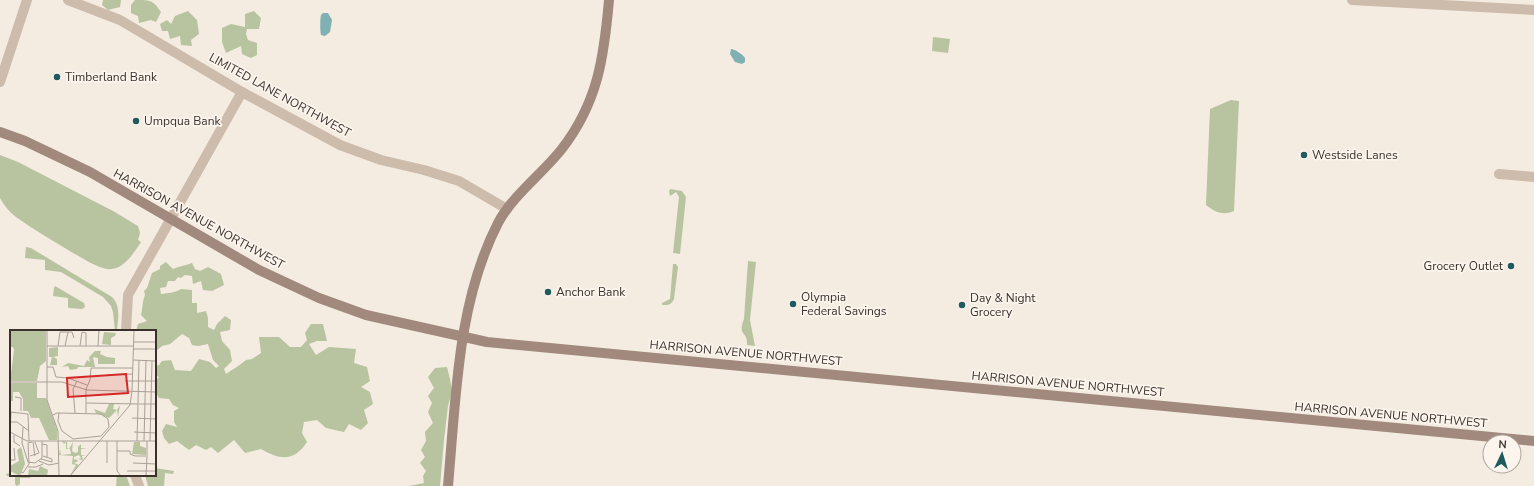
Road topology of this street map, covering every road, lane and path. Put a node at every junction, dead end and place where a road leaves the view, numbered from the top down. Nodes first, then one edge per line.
1 (27, 0) edge
2 (68, 0) edge
3 (609, 0) edge
4 (1352, 0) edge
5 (1534, 10) edge
6 (0, 82) edge
7 (242, 92) junction
8 (0, 132) edge
9 (1499, 174) dead end
10 (1534, 177) edge
11 (507, 209) junction
12 (170, 219) junction
13 (126, 330) edge
14 (464, 337) junction
15 (1534, 441) edge
16 (135, 476) edge
17 (139, 486) edge
18 (448, 486) edge

1 - 6 street
2 - 7 street, LIMITED LANE NORTHWEST
3 - 11 main road
4 - 5 street
7 - 11 street, LIMITED LANE NORTHWEST
7 - 12 street
8 - 12 main road, HARRISON AVENUE NORTHWEST
9 - 10 street
11 - 14 main road
12 - 13 street
12 - 14 main road, HARRISON AVENUE NORTHWEST
14 - 15 main road, HARRISON AVENUE NORTHWEST
14 - 18 main road
16 - 17 street

